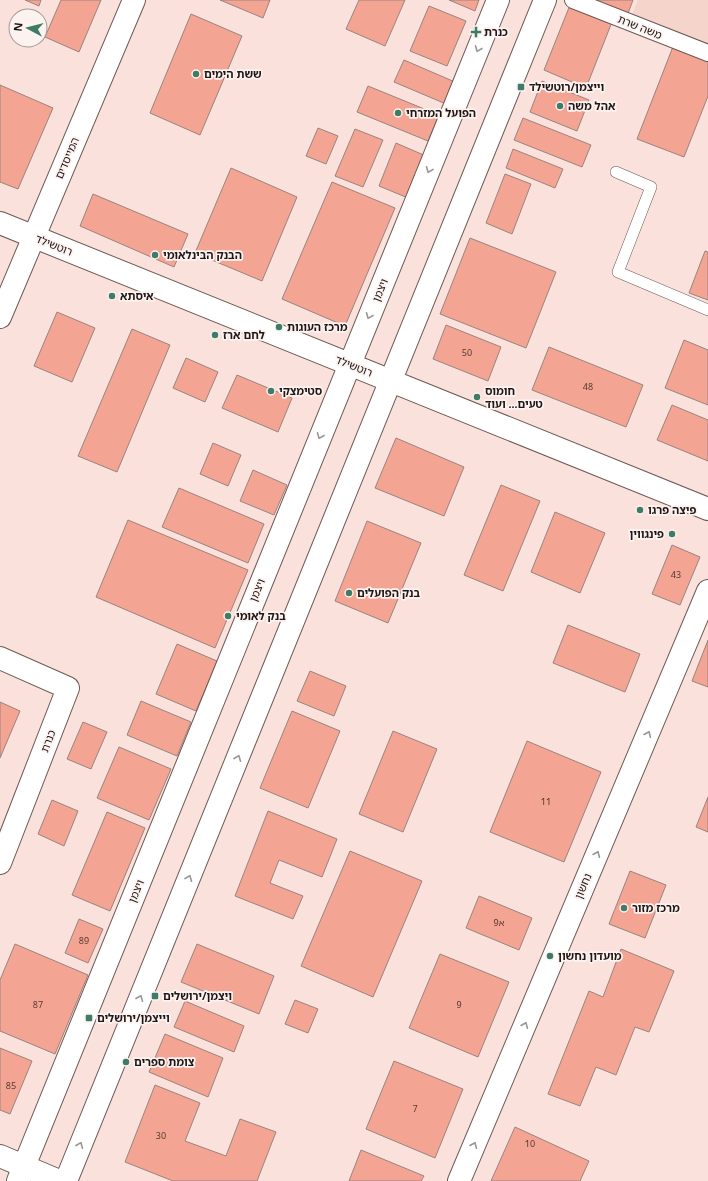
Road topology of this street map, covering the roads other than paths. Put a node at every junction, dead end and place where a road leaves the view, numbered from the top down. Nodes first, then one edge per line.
1 (134, 0) edge
2 (498, 0) edge
3 (545, 0) edge
4 (573, 0) edge
5 (708, 53) edge
6 (616, 172) dead end
7 (0, 223) edge
8 (34, 237) junction
9 (708, 310) edge
10 (0, 316) edge
11 (350, 364) junction
12 (391, 381) junction
13 (708, 509) edge
14 (708, 591) edge
15 (0, 658) edge
16 (0, 863) edge
17 (0, 1156) edge
18 (21, 1174) edge
19 (59, 1181) edge
20 (66, 1181) edge
21 (459, 1181) edge

1 - 8 main road, המייסדים
2 -> 11 main road, ויצמן
3 - 12 main road
4 - 5 street, משה שרת
6 - 9 lane
7 - 8 main road, רוטשילד
8 - 10 main road, המייסדים
8 - 11 main road, רוטשילד
11 - 12 main road, רוטשילד
11 -> 18 main road, ויצמן
12 - 13 main road, רוטשילד
20 -> 12 main road
21 -> 14 main road, נחשון
15 - 16 main road, כנרת
17 - 18 main road
18 - 19 main road

